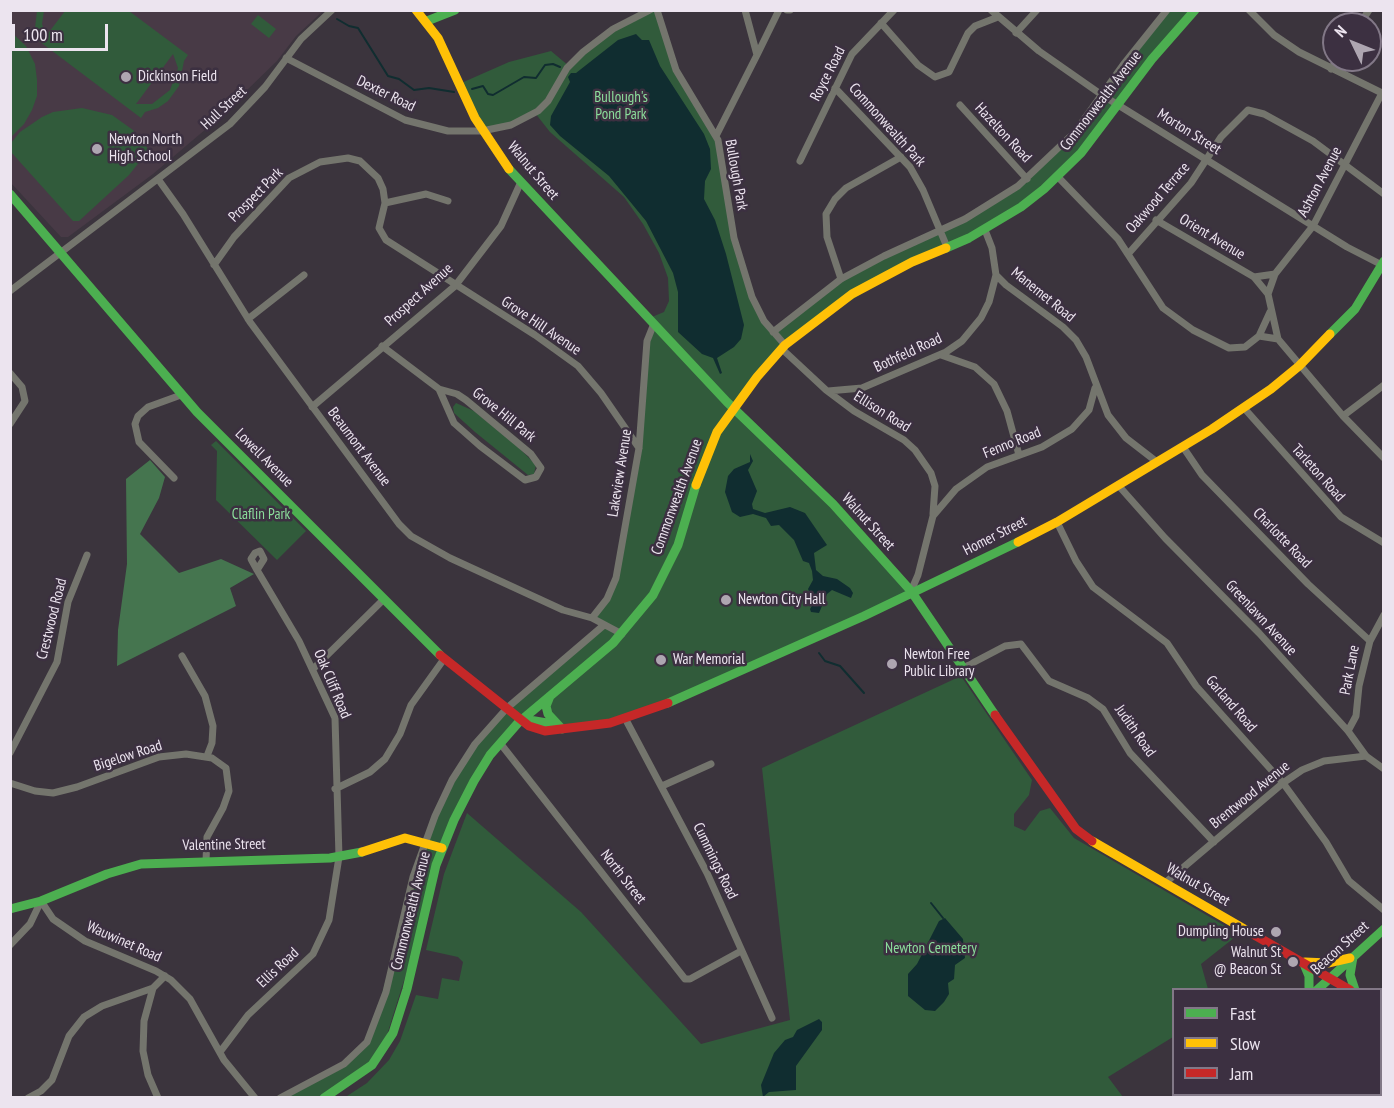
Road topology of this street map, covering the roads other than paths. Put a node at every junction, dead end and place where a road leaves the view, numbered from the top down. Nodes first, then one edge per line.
1 (332, 10) edge
2 (416, 10) edge
3 (455, 10) edge
4 (650, 10) edge
5 (657, 10) edge
6 (744, 10) edge
7 (779, 10) edge
8 (894, 10) edge
9 (991, 10) edge
10 (1037, 10) edge
11 (1167, 10) edge
12 (1195, 10) edge
13 (1249, 10) edge
14 (998, 16) junction
15 (427, 21) junction
16 (881, 23) junction
17 (1016, 33) junction
18 (757, 55) junction
19 (286, 58) junction
20 (1322, 64) edge
21 (1338, 72) edge
22 (835, 88) junction
23 (1383, 93) edge
24 (1102, 95) junction
25 (960, 105) dead end
26 (1119, 105) junction
27 (482, 131) junction
28 (717, 136) junction
29 (901, 157) junction
30 (1208, 160) junction
31 (800, 161) dead end
32 (1345, 166) junction
33 (1058, 177) junction
34 (158, 178) junction
35 (1027, 179) junction
36 (520, 184) junction
37 (10, 194) edge
38 (1383, 194) edge
39 (448, 201) dead end
40 (385, 203) junction
41 (1156, 220) junction
42 (1313, 226) junction
43 (985, 230) junction
44 (940, 231) junction
45 (947, 247) junction
46 (61, 250) junction
47 (404, 252) joint
48 (1129, 253) junction
49 (1383, 263) edge
50 (214, 265) junction
51 (1275, 274) junction
52 (304, 275) dead end
53 (996, 275) junction
54 (1254, 277) junction
55 (842, 279) junction
56 (456, 286) junction
57 (10, 291) edge
58 (1268, 294) junction
59 (1270, 312) junction
60 (248, 318) junction
61 (653, 326) junction
62 (773, 332) junction
63 (1259, 336) junction
64 (1278, 339) junction
65 (382, 346) junction
66 (783, 347) junction
67 (941, 355) junction
68 (1299, 366) junction
69 (10, 373) edge
70 (1383, 385) edge
71 (1096, 386) junction
72 (439, 389) junction
73 (826, 390) junction
74 (181, 395) junction
75 (312, 407) junction
76 (732, 408) junction
77 (1244, 408) junction
78 (1344, 416) junction
79 (10, 424) edge
80 (1183, 447) junction
81 (639, 448) junction
82 (1019, 455) junction
83 (1383, 458) edge
84 (1156, 462) junction
85 (174, 478) dead end
86 (1118, 485) junction
87 (933, 516) junction
88 (1057, 522) junction
89 (1383, 543) edge
90 (87, 555) dead end
91 (257, 570) dead end
92 (911, 591) junction
93 (384, 599) junction
94 (1383, 615) edge
95 (592, 618) junction
96 (604, 625) junction
97 (622, 634) junction
98 (1370, 641) junction
99 (182, 656) dead end
100 (444, 659) junction
101 (963, 668) junction
102 (313, 669) junction
103 (551, 694) junction
104 (507, 708) junction
105 (523, 719) junction
106 (626, 720) junction
107 (558, 729) junction
108 (1348, 732) junction
109 (500, 743) junction
110 (10, 753) edge
111 (207, 756) junction
112 (1366, 756) junction
113 (711, 764) dead end
114 (1383, 769) edge
115 (10, 783) edge
116 (1283, 783) junction
117 (662, 786) junction
118 (335, 789) junction
119 (1214, 842) junction
120 (425, 843) junction
121 (442, 848) junction
122 (339, 856) junction
123 (206, 861) junction
124 (1166, 883) junction
125 (41, 901) junction
126 (10, 909) edge
127 (1383, 910) edge
128 (1383, 929) edge
129 (10, 945) edge
130 (741, 951) junction
131 (1353, 957) junction
132 (1303, 962) junction
133 (165, 976) junction
134 (1330, 978) junction
135 (153, 988) junction
136 (1309, 988) edge
137 (1319, 988) edge
138 (1347, 988) edge
139 (1354, 988) edge
140 (772, 1018) dead end
141 (219, 1052) junction
142 (28, 1098) edge
143 (158, 1098) edge
144 (255, 1098) edge
145 (280, 1098) edge
146 (324, 1098) edge

1 - 19 street, Hull Street
2 - 15 main road, Walnut Street
3 - 15 main road
4 - 27 street, Dexter Road
5 - 28 street, Bullough Park
6 - 18 street
7 - 18 street
8 - 16 street, Royce Road
9 - 14 street, Morton Street
10 - 17 street
11 - 24 street, Commonwealth Avenue
12 - 26 main road, Commonwealth Avenue
13 - 20 street
14 - 16 street
14 - 17 street, Morton Street
15 - 27 main road, Walnut Street
16 - 22 street, Royce Road
17 - 24 street, Morton Street
18 - 28 street
19 - 27 street, Dexter Road
19 - 34 street, Hull Street
21 - 23 street
22 - 29 street, Commonwealth Park
22 - 31 street, Royce Road
23 - 32 street, Ashton Avenue
24 - 26 street, Morton Street
24 - 35 street, Commonwealth Avenue
25 - 35 street, Hazelton Road
26 - 30 street, Morton Street
26 - 33 main road, Commonwealth Avenue
27 - 36 main road, Walnut Street
28 - 62 street, Bullough Park
29 - 44 street, Commonwealth Park
29 - 55 street
30 - 32 street, Oakwood Terrace
30 - 41 street, Oakwood Terrace
30 - 42 street, Morton Street
32 - 38 street
32 - 42 street, Ashton Avenue
33 - 43 main road, Commonwealth Avenue
33 - 48 street
34 - 46 street, Hull Street
34 - 50 street, Beaumont Avenue
35 - 44 street, Commonwealth Avenue
36 - 56 street, Prospect Avenue
36 - 61 main road, Walnut Street
37 - 46 main road, Lowell Avenue
39 - 40 street
40 - 47 street, Prospect Park
40 - 50 street, Prospect Park
41 - 48 street, Oakwood Terrace
41 - 54 street, Orient Avenue
42 - 49 street, Morton Street
42 - 51 street, Ashton Avenue
43 - 45 main road, Commonwealth Avenue
43 - 53 street, Manemet Road
44 - 45 street, Commonwealth Park
44 - 55 street, Commonwealth Avenue
45 - 66 main road, Commonwealth Avenue
46 - 57 street, Hull Street
46 - 74 main road, Lowell Avenue
47 - 56 street, Grove Hill Avenue
48 - 63 street
49 - 68 main road, Homer Street
50 - 60 street, Beaumont Avenue
51 - 54 street, Orient Avenue
51 - 58 street, Ashton Avenue
52 - 60 street
53 - 67 street, Bothfeld Road
53 - 71 street, Manemet Road
54 - 58 street, Orient Avenue
55 - 62 street, Commonwealth Avenue
56 - 65 street, Prospect Avenue
56 - 81 street, Grove Hill Avenue
58 - 59 street, Ashton Avenue
59 - 63 street
59 - 64 street, Ashton Avenue
60 - 75 street, Beaumont Avenue
61 - 76 main road, Walnut Street
61 - 81 street, Lakeview Avenue
62 - 66 street, Bullough Park
63 - 64 street
64 - 68 street
65 - 72 street, Grove Hill Park
65 - 75 street, Prospect Avenue
66 - 73 street, Ellison Road
66 - 76 main road, Commonwealth Avenue
67 - 73 street, Bothfeld Road
67 - 82 street
68 - 77 main road, Homer Street
68 - 78 street
69 - 79 street
70 - 78 street
71 - 82 street, Fenno Road
71 - 84 street, Manemet Road
72 - 72 street, Grove Hill Park
73 - 87 street, Ellison Road
74 - 85 street
74 - 93 main road, Lowell Avenue
75 - 95 street, Beaumont Avenue
76 - 92 main road, Walnut Street
76 - 97 main road, Commonwealth Avenue
77 - 80 main road, Homer Street
77 - 89 street, Tarleton Road
78 - 83 street
80 - 84 main road, Homer Street
80 - 98 street, Charlotte Road
81 - 95 street, Lakeview Avenue
82 - 87 street, Fenno Road
84 - 86 main road, Homer Street
86 - 88 main road, Homer Street
86 - 108 street, Greenlawn Avenue
87 - 92 street, Fenno Road
88 - 92 main road, Homer Street
88 - 116 street, Garland Road
90 - 110 street, Crestwood Road
91 - 102 street, Oak Cliff Road
92 - 101 main road, Walnut Street
92 - 106 main road, Homer Street
93 - 100 main road, Lowell Avenue
93 - 102 street
94 - 98 street, Park Lane
95 - 96 street, Beaumont Avenue
96 - 97 street, Beaumont Avenue
96 - 104 street, Commonwealth Avenue
97 - 103 main road, Commonwealth Avenue
98 - 108 street, Park Lane
99 - 111 street
100 - 104 main road, Lowell Avenue
100 - 118 street
101 - 119 street, Judith Road
101 - 124 main road, Walnut Street
102 - 118 street, Oak Cliff Road
103 - 105 main road, Commonwealth Avenue
103 - 107 main road
104 - 105 main road, Lowell Avenue
104 - 120 street, Commonwealth Avenue
105 - 107 main road, Homer Street
105 - 109 main road, Commonwealth Avenue
106 - 107 main road, Homer Street
106 - 117 street, Cummings Road
108 - 112 street, Greenlawn Avenue
109 - 121 main road, Commonwealth Avenue
109 - 130 street, North Street
111 - 115 street, Bigelow Road
111 - 123 street
112 - 114 street, Greenlawn Avenue
112 - 116 street, Brentwood Avenue
113 - 117 street
116 - 119 street, Brentwood Avenue
116 - 127 street, Garland Road
117 - 130 street, Cummings Road
118 - 122 street, Oak Cliff Road
119 - 124 street, Brentwood Avenue
120 - 121 main road, Valentine Street
120 - 122 main road, Valentine Street
120 - 145 street, Commonwealth Avenue
121 - 146 main road, Commonwealth Avenue
122 - 123 main road, Valentine Street
122 - 141 street, Ellis Road
123 - 125 main road, Valentine Street
124 - 132 main road, Walnut Street
125 - 126 main road, Valentine Street
125 - 129 street
125 - 133 street, Wauwinet Road
128 - 131 main road, Beacon Street
130 - 140 street, Cummings Road
131 - 132 main road
131 - 134 main road, Beacon Street
131 - 139 main road
132 - 134 main road, Walnut Street
132 - 136 main road
133 - 135 street
133 - 141 street, Wauwinet Road
134 - 137 main road, Beacon Street
134 - 138 main road, Walnut Street
135 - 142 street
135 - 143 street
141 - 144 street, Wauwinet Road

